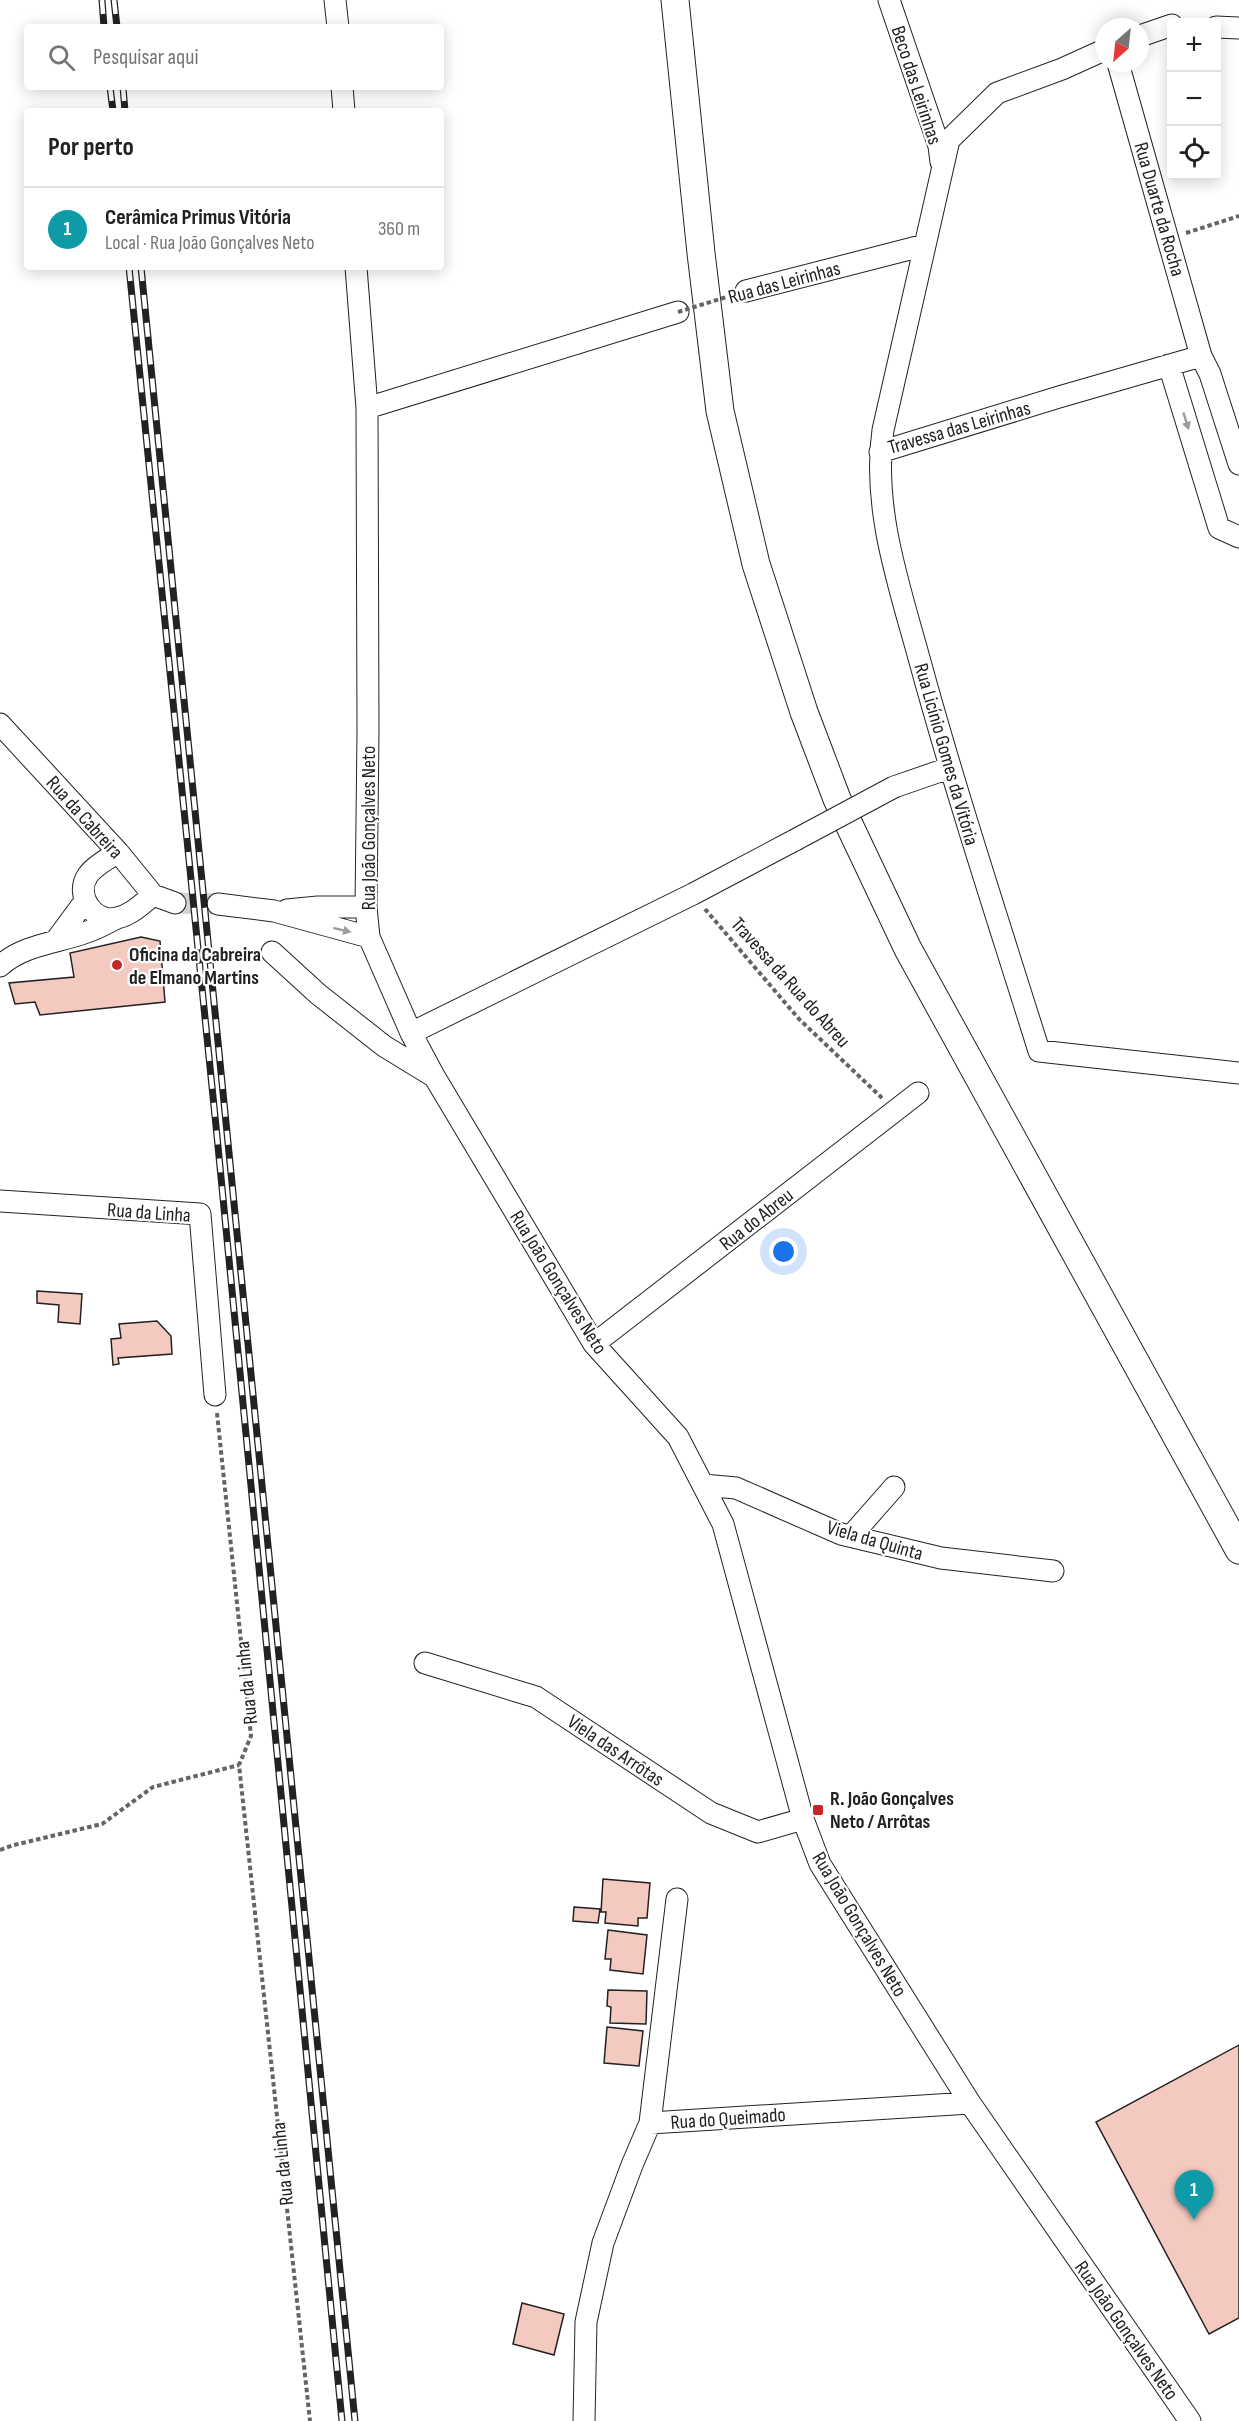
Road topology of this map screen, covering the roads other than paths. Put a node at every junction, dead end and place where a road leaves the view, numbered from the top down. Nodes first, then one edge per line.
1 (335, 0) edge
2 (675, 0) edge
3 (889, 0) edge
4 (338, 24) edge
5 (1167, 27) edge
6 (1221, 27) edge
7 (1239, 28) edge
8 (1149, 33) edge
9 (1095, 54) edge
10 (1121, 72) edge
11 (342, 90) edge
12 (344, 108) edge
13 (942, 172) junction
14 (925, 245) junction
15 (356, 270) edge
16 (746, 291) road end
17 (678, 312) road end
18 (1201, 356) junction
19 (1169, 365) junction
20 (368, 408) junction
21 (880, 452) junction
22 (1239, 464) edge
23 (1239, 537) edge
24 (0, 724) edge
25 (949, 768) junction
26 (118, 852) junction
27 (153, 895) junction
28 (85, 901) junction
29 (175, 903) tunnel mouth
30 (218, 904) tunnel mouth
31 (366, 907) junction
32 (274, 911) junction
33 (115, 919) junction
34 (369, 937) junction
35 (57, 939) junction
36 (272, 952) dead end
37 (0, 966) edge
38 (411, 1033) junction
39 (1239, 1073) edge
40 (434, 1076) junction
41 (918, 1093) dead end
42 (0, 1201) edge
43 (594, 1344) junction
44 (215, 1395) road end
45 (703, 1485) junction
46 (894, 1487) dead end
47 (851, 1536) junction
48 (1239, 1550) edge
49 (1053, 1571) dead end
50 (425, 1663) dead end
51 (803, 1819) junction
52 (677, 1899) dead end
53 (970, 2103) junction
54 (651, 2123) junction
55 (584, 2421) edge
56 (1190, 2421) edge

1 - 4 street
2 - 48 main road
3 - 13 street, Beco das Leirinhas
5 - 8 street
6 - 7 street
9 - 13 street
10 - 18 street, Rua Duarte da Rocha
11 - 12 street
13 - 14 street
14 - 16 street, Rua das Leirinhas
14 - 21 street, Travessa das Leirinhas
15 - 20 street, Rua João Gonçalves Neto
17 - 20 street
18 - 19 street, Travessa das Leirinhas
18 - 22 street, Rua Duarte da Rocha
19 - 21 street, Travessa das Leirinhas
19 -> 23 street
20 - 31 street, Rua João Gonçalves Neto
21 - 25 street, Rua Licínio Gomes da Vitória
24 - 26 street, Rua da Cabreira
25 - 38 street, bridge
25 - 39 street, Rua Licínio Gomes da Vitória
26 - 27 street, Rua da Cabreira
26 - 28 street
27 - 29 street
27 - 33 street
28 - 33 street
28 - 35 street
30 - 32 street
31 - 32 street
31 - 34 street, Rua João Gonçalves Neto
32 -> 34 street
33 - 35 street
34 - 38 street, Rua João Gonçalves Neto
35 - 37 street
36 - 40 street
38 - 40 street, Rua João Gonçalves Neto
40 - 43 street, Rua João Gonçalves Neto
41 - 43 street, Rua do Abreu
42 - 44 street, Rua da Linha
43 - 45 street, Rua João Gonçalves Neto
45 - 47 street, Viela da Quinta
45 - 51 street, Rua João Gonçalves Neto
46 - 47 street
47 - 49 street, Viela da Quinta
50 - 51 street, Viela das Arrôtas
51 - 53 street, Rua João Gonçalves Neto
52 - 54 street
53 - 54 street, Rua do Queimado
53 - 56 street, Rua João Gonçalves Neto
54 - 55 street, Rua do Queimado

